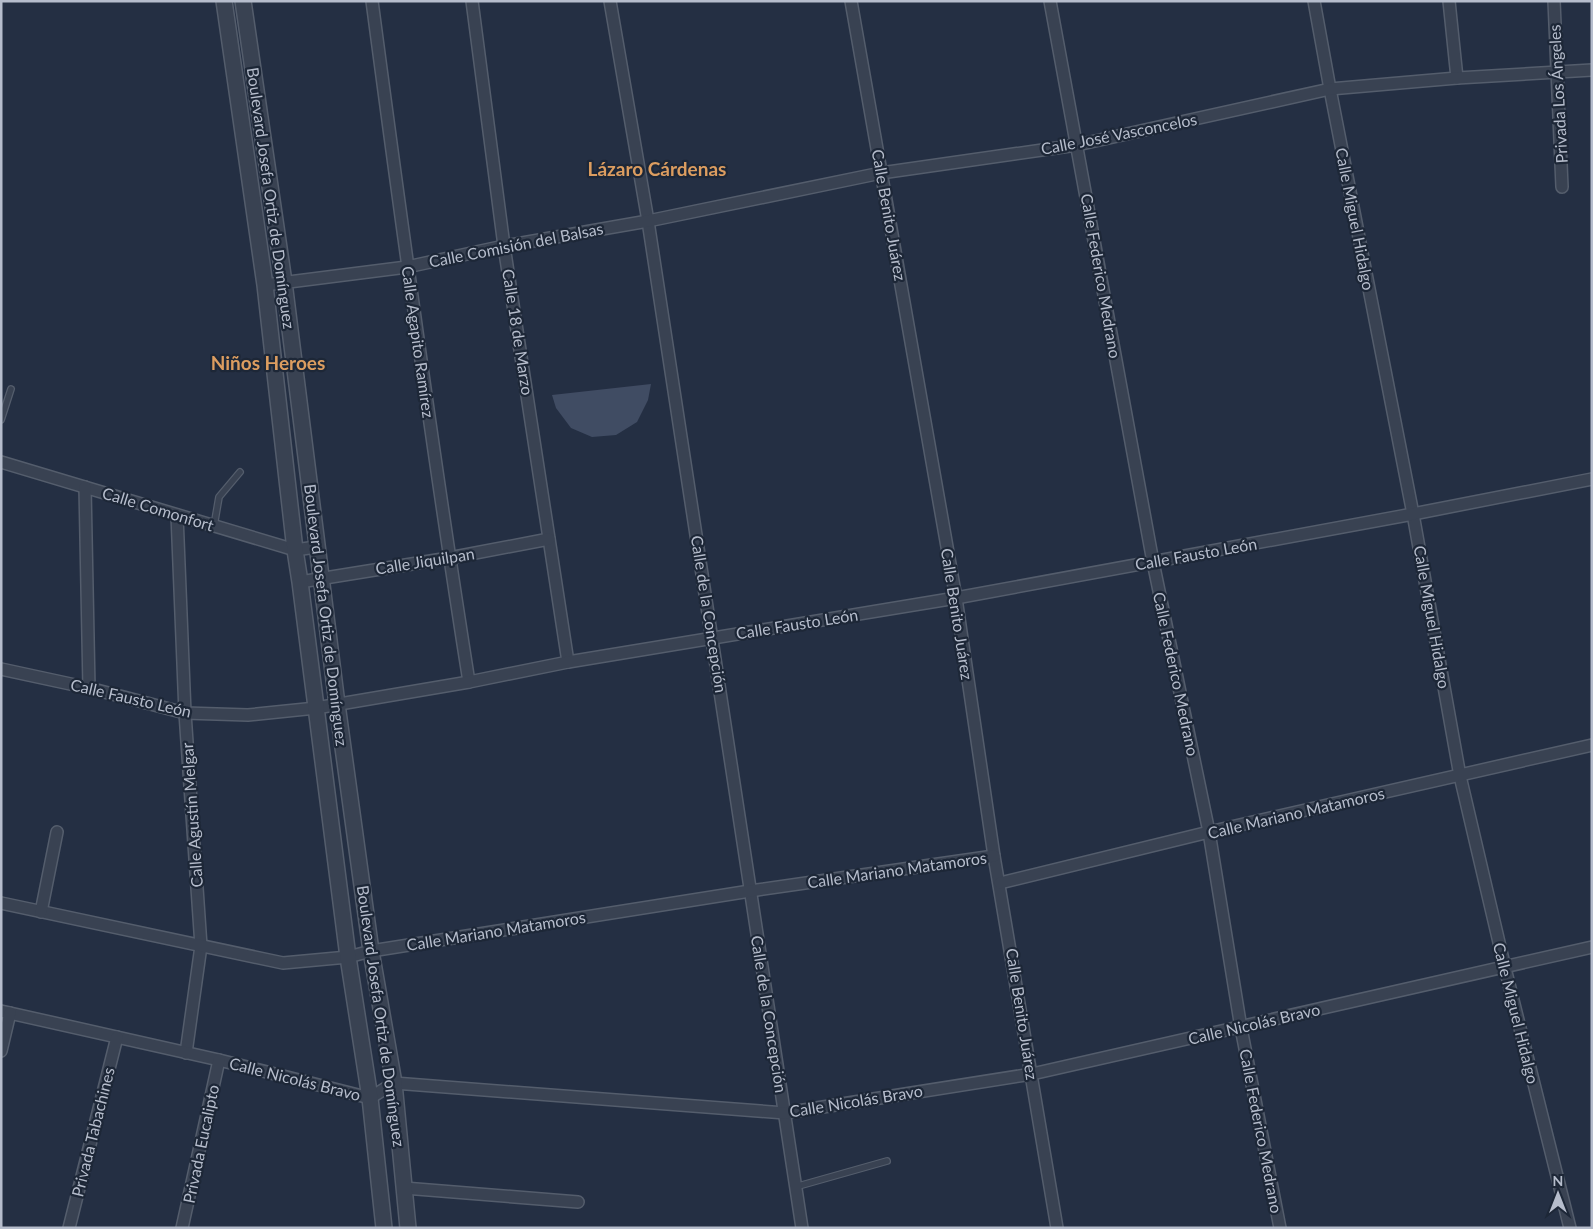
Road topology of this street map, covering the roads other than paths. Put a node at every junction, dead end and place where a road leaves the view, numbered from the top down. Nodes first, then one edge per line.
1 (224, 1) edge
2 (244, 1) edge
3 (372, 1) edge
4 (472, 1) edge
5 (610, 1) edge
6 (851, 1) edge
7 (1050, 1) edge
8 (1314, 1) edge
9 (1450, 1) edge
10 (1554, 1) edge
11 (1592, 70) edge
12 (1556, 72) junction
13 (1457, 78) junction
14 (1330, 89) junction
15 (1077, 145) junction
16 (881, 173) junction
17 (1562, 187) dead end
18 (648, 221) junction
19 (504, 246) junction
20 (407, 266) junction
21 (284, 282) junction
22 (265, 285) junction
23 (11, 389) dead end
24 (1, 420) edge
25 (1, 462) edge
26 (240, 472) dead end
27 (1592, 478) edge
28 (85, 487) junction
29 (1413, 514) junction
30 (177, 515) junction
31 (214, 526) junction
32 (549, 539) junction
33 (316, 547) junction
34 (295, 550) junction
35 (449, 558) junction
36 (1153, 562) junction
37 (321, 578) junction
38 (300, 582) junction
39 (956, 598) junction
40 (713, 638) junction
41 (568, 662) junction
42 (1, 669) edge
43 (469, 682) junction
44 (89, 688) junction
45 (337, 704) junction
46 (316, 708) junction
47 (185, 713) junction
48 (1592, 745) edge
49 (1460, 776) junction
50 (57, 832) dead end
51 (1209, 832) junction
52 (994, 856) junction
53 (1000, 883) junction
54 (750, 891) junction
55 (1, 903) edge
56 (42, 912) junction
57 (201, 946) junction
58 (1592, 947) edge
59 (371, 951) junction
60 (348, 957) junction
61 (1505, 968) junction
62 (6, 1012) edge
63 (1241, 1028) junction
64 (117, 1037) junction
65 (1, 1051) edge
66 (186, 1052) junction
67 (220, 1060) junction
68 (1032, 1074) junction
69 (394, 1083) junction
70 (370, 1098) junction
71 (785, 1113) junction
72 (888, 1161) dead end
73 (796, 1187) junction
74 (404, 1188) junction
75 (578, 1202) dead end
76 (69, 1228) edge
77 (182, 1228) edge
78 (384, 1228) edge
79 (408, 1228) edge
80 (802, 1228) edge
81 (1056, 1228) edge
82 (1280, 1228) edge
83 (1570, 1228) edge

1 - 22 street, Boulevard Josefa Ortiz de Domínguez
2 - 21 street, Boulevard Josefa Ortiz de Domínguez
3 - 20 street, Calle Agapito Ramírez
4 - 19 street, Calle 18 de Marzo
5 - 18 street, Calle de la Concepción
6 - 16 street, Calle Benito Juárez
7 - 15 street, Calle Federico Medrano
8 - 14 street, Calle Miguel Hidalgo
9 - 13 street
10 - 12 street, Privada Los Ángeles
11 - 12 street, Calle José Vasconcelos
12 - 13 street, Calle José Vasconcelos
12 - 17 street, Privada Los Ángeles
13 - 14 street, Calle José Vasconcelos
14 - 15 street, Calle José Vasconcelos
14 - 29 street, Calle Miguel Hidalgo
15 - 16 street, Calle José Vasconcelos
15 - 36 street, Calle Federico Medrano
16 - 18 street, Calle José Vasconcelos
16 - 39 street, Calle Benito Juárez
18 - 19 street, Calle Comisión del Balsas
18 - 40 street, Calle de la Concepción
19 - 20 street, Calle Comisión del Balsas
19 - 32 street, Calle 18 de Marzo
20 - 21 street, Calle Comisión del Balsas
20 - 35 street, Calle Agapito Ramírez
21 - 22 street, Calle Comisión del Balsas
21 - 33 street, Boulevard Josefa Ortiz de Domínguez
22 - 34 street, Boulevard Josefa Ortiz de Domínguez
23 - 24 lane
25 - 28 street, Calle Comonfort
26 - 31 lane
27 - 29 street, Calle Fausto León
28 - 30 street, Calle Comonfort
28 - 44 street
29 - 36 street, Calle Fausto León
29 - 49 street, Calle Miguel Hidalgo
30 - 31 street, Calle Comonfort
30 - 47 street, Calle Agustín Melgar
31 - 34 street, Calle Comonfort
32 - 35 street, Calle Jiquilpan
32 - 41 street, Calle 18 de Marzo
33 - 34 street, Calle Comonfort
33 - 37 street, Boulevard Josefa Ortiz de Domínguez
34 - 38 street, Boulevard Josefa Ortiz de Domínguez
35 - 37 street, Calle Jiquilpan
35 - 43 street, Calle Agapito Ramírez
36 - 39 street, Calle Fausto León
36 - 51 street, Calle Federico Medrano
37 - 38 street, Calle Jiquilpan
37 - 45 street, Boulevard Josefa Ortiz de Domínguez
38 - 46 street, Boulevard Josefa Ortiz de Domínguez
39 - 40 street, Calle Fausto León
39 - 52 street, Calle Benito Juárez
40 - 41 street, Calle Fausto León
40 - 54 street, Calle de la Concepción
41 - 43 street, Calle Fausto León
42 - 44 street, Calle Fausto León
43 - 45 street, Calle Fausto León
44 - 47 street, Calle Fausto León
45 - 46 street, Calle Fausto León
45 - 59 street, Boulevard Josefa Ortiz de Domínguez
46 - 47 street, Calle Fausto León
46 - 60 street, Boulevard Josefa Ortiz de Domínguez
47 - 57 street, Calle Agustín Melgar
48 - 49 street, Calle Mariano Matamoros
49 - 51 street, Calle Mariano Matamoros
49 - 61 street, Calle Miguel Hidalgo
50 - 56 street
51 - 53 street, Calle Mariano Matamoros
51 - 63 street, Calle Federico Medrano
52 - 53 street, Calle Benito Juárez
52 - 54 street, Calle Mariano Matamoros
53 - 68 street, Calle Benito Juárez
54 - 59 street, Calle Mariano Matamoros
54 - 71 street, Calle de la Concepción
55 - 56 street, Calle Mariano Matamoros
56 - 57 street, Calle Mariano Matamoros
57 - 60 street, Calle Mariano Matamoros
57 - 66 street, Calle Agustín Melgar
58 - 61 street, Calle Nicolás Bravo
59 - 60 street, Calle Mariano Matamoros
59 - 69 street, Boulevard Josefa Ortiz de Domínguez
60 - 70 street, Boulevard Josefa Ortiz de Domínguez
61 - 63 street, Calle Nicolás Bravo
61 - 83 street, Calle Miguel Hidalgo
62 - 64 street, Calle Nicolás Bravo
62 - 65 street
63 - 68 street, Calle Nicolás Bravo
63 - 82 street, Calle Federico Medrano
64 - 66 street, Calle Nicolás Bravo
64 - 76 street, Privada Tabachines
66 - 67 street, Calle Nicolás Bravo
67 - 70 street, Calle Nicolás Bravo
67 - 77 street, Privada Eucalipto
68 - 71 street, Calle Nicolás Bravo
68 - 81 street, Calle Benito Juárez
69 - 70 street, Calle Nicolás Bravo
69 - 71 street, Calle Nicolás Bravo
69 - 74 street, Boulevard Josefa Ortiz de Domínguez
70 - 78 street, Boulevard Josefa Ortiz de Domínguez
71 - 73 street, Calle de la Concepción
72 - 73 lane
73 - 80 street, Calle de la Concepción
74 - 75 street
74 - 79 street, Boulevard Josefa Ortiz de Domínguez

